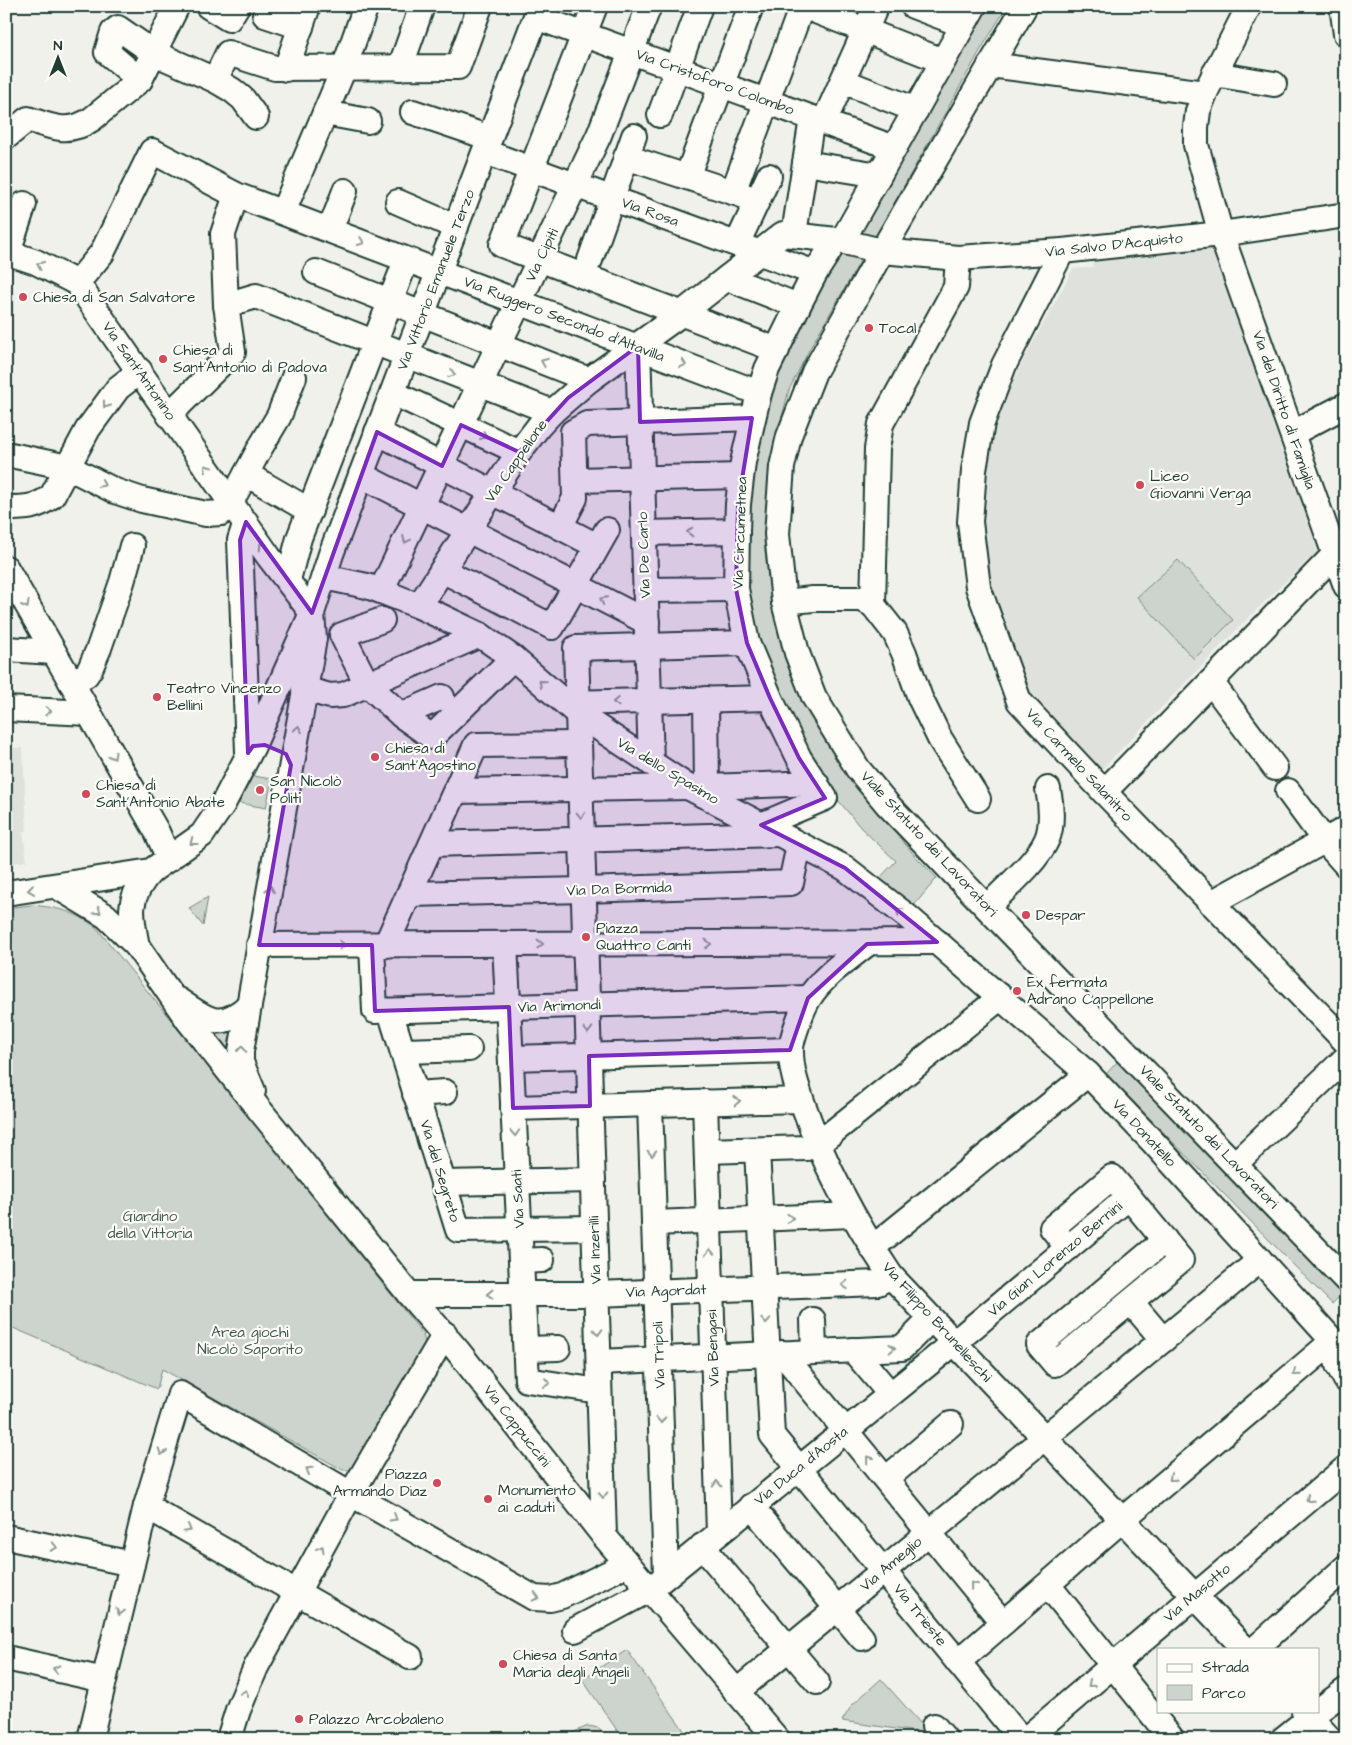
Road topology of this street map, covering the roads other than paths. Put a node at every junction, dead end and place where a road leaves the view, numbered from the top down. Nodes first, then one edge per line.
1 (177, 6) edge
2 (208, 6) edge
3 (238, 6) edge
4 (366, 6) edge
5 (422, 6) edge
6 (480, 6) edge
7 (594, 6) edge
8 (649, 6) edge
9 (700, 6) edge
10 (751, 6) edge
11 (802, 6) edge
12 (876, 6) edge
13 (913, 6) edge
14 (1025, 6) edge
15 (1249, 6) edge
16 (1342, 6) edge
17 (538, 12) edge
18 (265, 15) dead end
19 (969, 16) edge
20 (304, 17) edge
21 (866, 30) junction
22 (584, 34) junction
23 (1346, 34) edge
24 (632, 52) junction
25 (154, 53) junction
26 (943, 61) junction
27 (990, 65) junction
28 (286, 68) junction
29 (344, 68) junction
30 (400, 68) junction
31 (678, 68) junction
32 (140, 80) junction
33 (215, 80) junction
34 (843, 81) junction
35 (1210, 84) junction
36 (1274, 84) dead end
37 (722, 85) junction
38 (767, 101) junction
39 (916, 110) junction
40 (413, 112) dead end
41 (325, 113) junction
42 (660, 115) dead end
43 (256, 117) dead end
44 (818, 120) junction
45 (368, 121) dead end
46 (6, 137) edge
47 (488, 145) junction
48 (894, 148) junction
49 (805, 163) junction
50 (532, 169) junction
51 (879, 175) junction
52 (769, 176) dead end
53 (687, 177) junction
54 (576, 185) junction
55 (345, 191) dead end
56 (733, 192) junction
57 (236, 195) junction
58 (612, 198) junction
59 (757, 200) junction
60 (398, 202) dead end
61 (24, 204) dead end
62 (283, 212) junction
63 (1346, 215) edge
64 (456, 227) junction
65 (330, 230) junction
66 (794, 234) junction
67 (1221, 234) junction
68 (839, 241) junction
69 (737, 244) junction
70 (1062, 250) junction
71 (882, 251) junction
72 (7, 252) edge
73 (759, 252) junction
74 (958, 258) junction
75 (540, 260) junction
76 (590, 260) dead end
77 (402, 271) dead end
78 (440, 271) junction
79 (316, 272) dead end
80 (815, 273) junction
81 (727, 278) junction
82 (76, 283) junction
83 (390, 302) junction
84 (520, 302) junction
85 (226, 306) junction
86 (798, 306) junction
87 (423, 314) junction
88 (681, 314) junction
89 (374, 343) junction
90 (500, 345) junction
91 (638, 346) junction
92 (777, 350) junction
93 (407, 356) junction
94 (140, 371) junction
95 (294, 376) dead end
96 (589, 380) junction
97 (480, 384) junction
98 (393, 393) junction
99 (759, 393) junction
100 (1346, 405) edge
101 (552, 412) junction
102 (169, 415) junction
103 (752, 418) junction
104 (640, 422) junction
105 (461, 425) junction
106 (377, 432) junction
107 (1293, 433) junction
108 (519, 452) junction
109 (6, 454) edge
110 (442, 466) junction
111 (68, 467) junction
112 (246, 474) junction
113 (361, 474) junction
114 (741, 476) junction
115 (642, 478) junction
116 (575, 480) junction
117 (493, 492) junction
118 (231, 502) junction
119 (422, 506) junction
120 (6, 508) edge
121 (310, 511) junction
122 (246, 522) junction
123 (560, 527) junction
124 (468, 530) junction
125 (737, 531) junction
126 (644, 533) junction
127 (132, 546) dead end
128 (1340, 552) edge
129 (6, 568) edge
130 (442, 570) junction
131 (324, 577) junction
132 (288, 580) junction
133 (384, 585) junction
134 (575, 585) junction
135 (1346, 586) edge
136 (736, 589) junction
137 (645, 590) junction
138 (784, 602) junction
139 (424, 605) junction
140 (873, 605) junction
141 (312, 613) junction
142 (382, 620) dead end
143 (647, 622) junction
144 (480, 635) junction
145 (747, 643) junction
146 (50, 646) junction
147 (647, 646) junction
148 (15, 649) edge
149 (513, 658) junction
150 (71, 682) junction
151 (1210, 682) junction
152 (367, 684) junction
153 (304, 689) junction
154 (442, 697) dead end
155 (770, 698) junction
156 (706, 699) junction
157 (649, 701) junction
158 (574, 707) junction
159 (6, 709) edge
160 (89, 713) junction
161 (401, 715) junction
162 (443, 726) junction
163 (579, 744) junction
164 (476, 746) junction
165 (251, 750) junction
166 (651, 763) junction
167 (291, 765) junction
168 (1275, 768) dead end
169 (580, 789) junction
170 (699, 789) junction
171 (1048, 789) dead end
172 (456, 791) junction
173 (820, 791) junction
174 (1288, 791) dead end
175 (1104, 792) junction
176 (978, 799) dead end
177 (1346, 828) edge
178 (780, 835) junction
179 (582, 840) junction
180 (1324, 840) junction
181 (432, 844) junction
182 (160, 865) junction
183 (1346, 865) edge
184 (56, 886) junction
185 (584, 890) junction
186 (6, 893) edge
187 (409, 894) junction
188 (1211, 903) junction
189 (987, 907) junction
190 (937, 942) junction
191 (505, 944) junction
192 (867, 944) junction
193 (259, 945) junction
194 (380, 945) junction
195 (137, 946) junction
196 (586, 949) junction
197 (171, 994) junction
198 (1001, 997) junction
199 (808, 998) junction
200 (587, 1005) junction
201 (248, 1006) junction
202 (509, 1007) junction
203 (390, 1010) junction
204 (1346, 1042) edge
205 (469, 1050) dead end
206 (790, 1050) junction
207 (403, 1051) junction
208 (589, 1056) junction
209 (511, 1058) junction
210 (1346, 1058) edge
211 (1088, 1074) junction
212 (446, 1092) dead end
213 (416, 1094) junction
214 (801, 1100) junction
215 (705, 1102) junction
216 (650, 1104) junction
217 (590, 1106) junction
218 (514, 1108) junction
219 (261, 1111) junction
220 (818, 1144) junction
221 (757, 1150) junction
222 (706, 1151) junction
223 (1235, 1164) junction
224 (593, 1180) junction
225 (517, 1181) junction
226 (443, 1183) junction
227 (853, 1215) junction
228 (761, 1219) junction
229 (709, 1221) junction
230 (654, 1223) junction
231 (594, 1228) junction
232 (520, 1229) junction
233 (1165, 1240) junction
234 (872, 1248) junction
235 (1260, 1260) junction
236 (892, 1276) junction
237 (1346, 1280) edge
238 (765, 1288) junction
239 (711, 1290) junction
240 (656, 1292) junction
241 (409, 1294) junction
242 (523, 1294) junction
243 (596, 1294) junction
244 (1131, 1302) junction
245 (931, 1319) junction
246 (813, 1320) dead end
247 (445, 1334) junction
248 (1163, 1340) junction
249 (954, 1343) junction
250 (1339, 1344) edge
251 (558, 1348) dead end
252 (526, 1349) junction
253 (853, 1350) junction
254 (814, 1352) junction
255 (775, 1354) junction
256 (713, 1357) junction
257 (659, 1359) junction
258 (599, 1362) junction
259 (1346, 1380) edge
260 (600, 1391) junction
261 (890, 1394) junction
262 (951, 1424) dead end
263 (846, 1430) junction
264 (1045, 1437) junction
265 (800, 1467) junction
266 (1346, 1468) edge
267 (886, 1479) junction
268 (349, 1499) junction
269 (146, 1506) junction
270 (752, 1506) junction
271 (1123, 1519) junction
272 (930, 1532) junction
273 (604, 1536) junction
274 (6, 1537) edge
275 (710, 1540) junction
276 (132, 1564) junction
277 (627, 1564) junction
278 (1346, 1567) edge
279 (884, 1570) junction
280 (658, 1582) junction
281 (1048, 1585) junction
282 (297, 1591) junction
283 (1195, 1596) junction
284 (837, 1609) junction
285 (1004, 1623) junction
286 (575, 1630) dead end
287 (862, 1638) dead end
288 (789, 1648) junction
289 (1244, 1648) edge
290 (1256, 1648) edge
291 (410, 1657) dead end
292 (6, 1658) edge
293 (958, 1662) junction
294 (1113, 1665) junction
295 (104, 1680) junction
296 (817, 1682) dead end
297 (1346, 1690) edge
298 (736, 1692) junction
299 (1320, 1708) edge
300 (1313, 1713) edge
301 (90, 1739) edge
302 (229, 1739) edge
303 (777, 1739) edge
304 (1021, 1739) edge
305 (1026, 1739) edge
306 (1172, 1739) edge
307 (1283, 1739) edge
308 (1330, 1739) edge

1 - 25 street
2 - 3 street
4 - 29 street
5 - 30 street
6 - 30 street
7 - 22 street
8 - 24 street, Via Cipitì
9 - 31 street
10 - 37 street
11 - 21 street
11 - 38 street
12 - 21 street
13 - 19 street
14 - 27 street, Viale Statuto dei Lavoratori
15 - 35 street, Via del Diritto di Famiglia
16 - 23 street
17 - 22 street, Via Cristoforo Colombo
17 - 47 street, Via Vittorio Emanuele Terzo
18 - 20 street
19 - 26 street, Via Circumetnea
20 - 28 street
21 - 26 street
21 - 34 street
22 - 24 street, Via Cristoforo Colombo
22 - 50 street
24 - 31 street, Via Cristoforo Colombo
24 - 54 street, Via Cipitì
25 - 32 street
25 - 32 street
25 - 33 street
26 - 39 street, Via Circumetnea
27 - 35 street
27 - 71 street, Viale Statuto dei Lavoratori
28 - 29 street
28 - 33 street
29 - 30 street
29 - 41 street
31 - 37 street, Via Cristoforo Colombo
31 - 42 street
32 - 46 street
33 - 43 street
34 - 39 street
34 - 44 street
35 - 36 street
35 - 67 street, Via del Diritto di Famiglia
37 - 38 street, Via Cristoforo Colombo
37 - 53 street
38 - 44 street, Via Cristoforo Colombo
38 - 56 street
39 - 48 street, Via Circumetnea
40 - 47 street, Via Rosa
41 - 45 street
41 - 62 street
44 - 48 street, Via Cristoforo Colombo
44 - 49 street
47 - 50 street, Via Rosa
47 - 64 street, Via Vittorio Emanuele Terzo
48 - 51 street, Via Circumetnea
49 - 51 street
49 - 66 street
50 - 54 street, Via Rosa
50 - 75 street
51 - 68 street, Via Circumetnea
52 - 59 street
53 - 56 street
53 - 58 street
54 - 58 street, Via Rosa
54 - 75 street, Via Cipitì
55 - 65 street
56 - 59 street
57 - 62 street, Via Ruggero Secondo d'Altavilla
57 - 82 street, Via Ruggero Secondo d'Altavilla
57 - 85 street
58 - 69 street, Via Rosa
58 - 76 street
59 - 69 street
60 - 64 street
61 - 72 street
62 - 65 street, Via Ruggero Secondo d'Altavilla
63 - 67 street, Via Salvo D'Acquisto
64 - 78 street, Via Vittorio Emanuele Terzo
65 -> 78 street, Via Ruggero Secondo d'Altavilla
66 - 68 street, Via Cappellone
66 - 73 street, Via Cappellone
67 - 70 street, Via Salvo D'Acquisto
67 - 107 street, Via del Diritto di Famiglia
68 - 71 street, Via Salvo D'Acquisto
68 - 80 street, Via Circumetnea
69 - 73 street, Via Rosa
70 - 74 street, Via Salvo D'Acquisto
70 - 175 street, Via Carmelo Salanitro
71 - 74 street, Via Salvo D'Acquisto
71 - 138 street, Viale Statuto dei Lavoratori
82 -> 72 street, Via Sant'Antonino
73 - 80 street, Via Rosa
73 - 81 street, Via Cappellone
74 - 140 street
75 - 84 street, Via Cipitì
75 - 88 street
77 - 83 street
78 - 84 street, Via Ruggero Secondo d'Altavilla
78 - 87 street, Via Vittorio Emanuele Terzo
79 - 83 street
80 - 86 street, Via Circumetnea
81 - 86 street
81 - 88 street, Via Cappellone
82 - 94 street, Via Sant'Antonino
83 - 87 street
83 - 89 street
84 - 90 street, Via Cipitì
84 - 91 street, Via Ruggero Secondo d'Altavilla
85 - 89 street
85 - 102 street
86 - 92 street, Via Circumetnea
87 - 90 street
87 - 93 street, Via Vittorio Emanuele Terzo
88 - 91 street, Via Cappellone
88 - 92 street
89 - 93 street
89 - 121 street
96 -> 90 street
90 - 97 street, Via Cipitì
91 - 96 street, Via Cappellone
91 -> 99 street, Via Ruggero Secondo d'Altavilla
91 - 104 street, Via De Carlo
92 - 99 street, Via Circumetnea
93 -> 97 street
93 - 98 street, Via Vittorio Emanuele Terzo
94 - 102 street, Via Sant'Antonino
94 -> 111 street
95 - 112 street
96 - 101 street, Via Cappellone
97 - 101 street
97 - 105 street, Via Cipitì
98 - 105 street
98 - 106 street, Via Vittorio Emanuele Terzo
99 - 103 street, Via Circumetnea
100 - 107 street
101 - 108 street, Via Cappellone
118 -> 102 street, Via Sant'Antonino
103 - 104 street
103 - 114 street, Via Circumetnea
104 - 115 street, Via De Carlo
104 - 116 street
105 -> 108 street
105 - 110 street, Via Cipitì
106 - 110 street
106 - 113 street, Via Vittorio Emanuele Terzo
107 - 128 street, Via del Diritto di Famiglia
108 - 117 street, Via Cappellone
109 - 111 street
110 - 117 street
110 - 119 street, Via Cipitì
111 -> 118 street
111 - 120 street
112 - 118 street
112 - 121 street
113 - 119 street
113 - 131 street, Via Vittorio Emanuele Terzo
114 - 115 street
114 - 125 street, Via Circumetnea
115 - 116 street
115 - 126 street, Via De Carlo
116 - 123 street
117 - 123 street
117 - 124 street, Via Cappellone
118 - 122 street, Via Sant'Antonino
119 - 124 street
119 -> 133 street, Via Cipitì
121 - 132 street
132 -> 122 street, Via Sant'Antonino
122 - 165 street
123 - 134 street
124 - 130 street, Via Cappellone
124 - 134 street
125 -> 126 street
125 - 136 street, Via Circumetnea
126 - 137 street, Via De Carlo
127 - 150 street
128 - 135 street, Via del Diritto di Famiglia
128 - 151 street
129 -> 146 street
130 - 134 street
130 - 139 street, Via Cappellone
131 - 133 street, Via dello Spasimo
131 - 141 street, Via Vittorio Emanuele Terzo
132 - 141 street, Via Sant'Antonino
133 - 139 street, Via dello Spasimo
143 -> 134 street
136 - 137 street
136 - 145 street, Via Circumetnea
137 - 143 street, Via De Carlo
138 - 140 street
138 - 189 street, Viale Statuto dei Lavoratori
139 - 144 street, Via dello Spasimo
140 - 176 street
141 - 153 street
141 - 165 street, Via Vittorio Emanuele Terzo
142 - 152 street
143 - 147 street, Via De Carlo
144 - 149 street, Via dello Spasimo
144 - 152 street
145 - 147 street
145 - 155 street, Via Circumetnea
146 - 148 street
146 - 150 street
147 - 157 street, Via De Carlo
147 - 158 street
158 -> 149 street, Via dello Spasimo
149 - 162 street
150 - 160 street
151 - 168 street
151 - 175 street
152 - 153 street
152 - 161 street
167 -> 153 street
154 - 161 street
155 - 156 street
155 - 173 street, Via Circumetnea
156 - 157 street
156 - 170 street
157 -> 158 street
157 - 166 street, Via De Carlo
158 - 163 street
158 - 166 street, Via dello Spasimo
159 -> 160 street
160 -> 182 street
161 - 162 street
162 - 164 street
163 - 164 street
163 - 169 street
164 - 172 street
165 - 167 street
165 -> 182 street, Via Vittorio Emanuele Terzo
166 - 170 street, Via dello Spasimo
193 -> 167 street
169 - 170 street
169 - 172 street
169 -> 179 street
170 - 173 street
170 - 178 street, Via dello Spasimo
171 - 189 street
172 - 181 street
173 - 178 street
174 - 180 street
175 - 188 street, Via Carmelo Salanitro
177 - 180 street
178 - 179 street
178 - 185 street, Via Da Bormida
190 -> 178 street, Via dello Spasimo
179 - 181 street
179 - 185 street
180 - 183 street
180 - 188 street
181 - 187 street
182 - 184 street
182 - 195 street
184 -> 186 street
184 -> 195 street
185 - 187 street, Via Da Bormida
185 - 196 street, Via Inzerilli
187 - 194 street
188 - 204 street, Via Carmelo Salanitro
189 - 223 street, Viale Statuto dei Lavoratori
190 - 192 street
190 - 198 street, Via Donatello
191 - 194 street
191 -> 196 street
191 - 202 street, Via Saati
196 -> 192 street
192 - 199 street, Via Filippo Brunelleschi
193 -> 194 street
193 - 201 street
194 - 203 street
195 - 197 street, Via Cappuccini
196 - 200 street, Via Inzerilli
197 - 201 street
197 - 219 street, Via Cappuccini
198 - 211 street, Via Donatello
198 - 220 street
199 - 200 street, Via Arimondi
199 - 206 street, Via Filippo Brunelleschi
200 - 202 street, Via Arimondi
200 -> 208 street, Via Inzerilli
219 -> 201 street
202 - 203 street, Via Arimondi
202 - 209 street, Via Saati
203 - 207 street, Via del Segreto
205 - 207 street
206 - 208 street
206 - 214 street, Via Filippo Brunelleschi
207 - 213 street, Via del Segreto
208 - 209 street
208 - 217 street, Via Inzerilli
209 - 218 street, Via Saati
210 - 223 street
211 - 234 street
211 - 235 street, Via Donatello
212 - 213 street
213 - 226 street, Via del Segreto
215 -> 214 street
214 - 220 street, Via Filippo Brunelleschi
215 - 216 street
215 - 222 street, Via Bengasi
216 - 217 street
216 -> 230 street, Via Tripoli
217 - 218 street
217 - 224 street, Via Inzerilli
218 -> 225 street, Via Saati
219 - 241 street, Via Cappuccini
220 - 221 street
220 - 227 street, Via Filippo Brunelleschi
221 - 222 street
221 - 228 street, Via Trieste
222 - 229 street, Via Bengasi
223 - 237 street, Viale Statuto dei Lavoratori
224 - 225 street
224 - 231 street, Via Inzerilli
225 - 226 street
225 - 232 street, Via Saati
226 - 232 street, Via del Segreto
228 -> 227 street
227 - 234 street, Via Filippo Brunelleschi
228 - 229 street
228 - 238 street, Via Trieste
229 - 230 street
239 -> 229 street, Via Bengasi
230 - 240 street, Via Tripoli
231 - 232 street, Via del Segreto
231 - 243 street, Via Inzerilli
232 - 242 street, Via Saati
233 - 244 street, Via Gian Lorenzo Bernini
233 - 244 street, Via Gian Lorenzo Bernini
233 - 249 street, Via Gian Lorenzo Bernini
234 - 236 street, Via Filippo Brunelleschi
235 - 248 street, Via Ameglio
235 - 250 street, Via Donatello
236 -> 238 street, Via Agordat
236 - 245 street, Via Filippo Brunelleschi
238 - 239 street, Via Agordat
238 -> 255 street, Via Trieste
239 - 240 street, Via Agordat
239 - 256 street, Via Bengasi
240 - 243 street, Via Agordat
240 - 257 street, Via Tripoli
242 -> 241 street, Via Agordat
241 - 247 street, Via Cappuccini
242 - 243 street, Via Agordat
242 - 252 street, Via Saati
243 -> 258 street, Via Inzerilli
244 - 248 street
245 - 249 street, Via Filippo Brunelleschi
253 -> 245 street
246 - 254 street
247 - 268 street
247 - 273 street, Via Cappuccini
248 - 264 street, Via Ameglio
249 - 261 street, Via Duca d'Aosta
249 - 264 street, Via Filippo Brunelleschi
250 - 259 street
250 -> 271 street
251 - 252 street
252 -> 260 street, Via Saati
253 - 254 street
253 - 261 street
254 - 255 street
255 - 256 street
255 - 263 street
255 - 265 street, Via Trieste
256 - 257 street
275 -> 256 street, Via Bengasi
257 - 258 street
257 -> 280 street, Via Tripoli
258 - 260 street, Via Inzerilli
260 -> 273 street, Via Inzerilli
261 - 263 street, Via Duca d'Aosta
262 - 267 street
263 - 265 street, Via Duca d'Aosta
267 -> 263 street
264 - 271 street, Via Filippo Brunelleschi
264 - 272 street, Via Ameglio
265 - 270 street, Via Duca d'Aosta
265 - 279 street, Via Trieste
266 -> 283 street, Via Masotto
267 - 272 street
268 -> 269 street
268 -> 277 street
282 -> 268 street
269 - 276 street
269 -> 282 street
270 - 275 street, Via Duca d'Aosta
270 - 284 street
271 - 281 street
271 - 283 street, Via Filippo Brunelleschi
272 - 279 street, Via Ameglio
285 -> 272 street
273 - 277 street, Via Cappuccini
274 -> 276 street
275 - 280 street, Via Duca d'Aosta
275 - 288 street
276 -> 295 street
277 - 280 street, Via Cappuccini
278 - 290 street
279 - 284 street, Via Ameglio
279 - 293 street, Via Trieste
280 - 286 street, Via Duca d'Aosta
280 - 298 street, Via Cappuccini
281 - 285 street
281 - 294 street
282 - 291 street
302 -> 282 street
283 - 289 street, Via Filippo Brunelleschi
283 - 294 street, Via Masotto
284 - 287 street
284 - 288 street, Via Ameglio
285 - 293 street
288 - 296 street
288 - 298 street, Via Ameglio
295 -> 292 street
293 - 304 street, Via Trieste
294 -> 305 street, Via Masotto
294 - 306 street
295 - 301 street
297 - 299 street
298 - 303 street, Via Cappuccini
300 - 307 street
300 - 308 street

